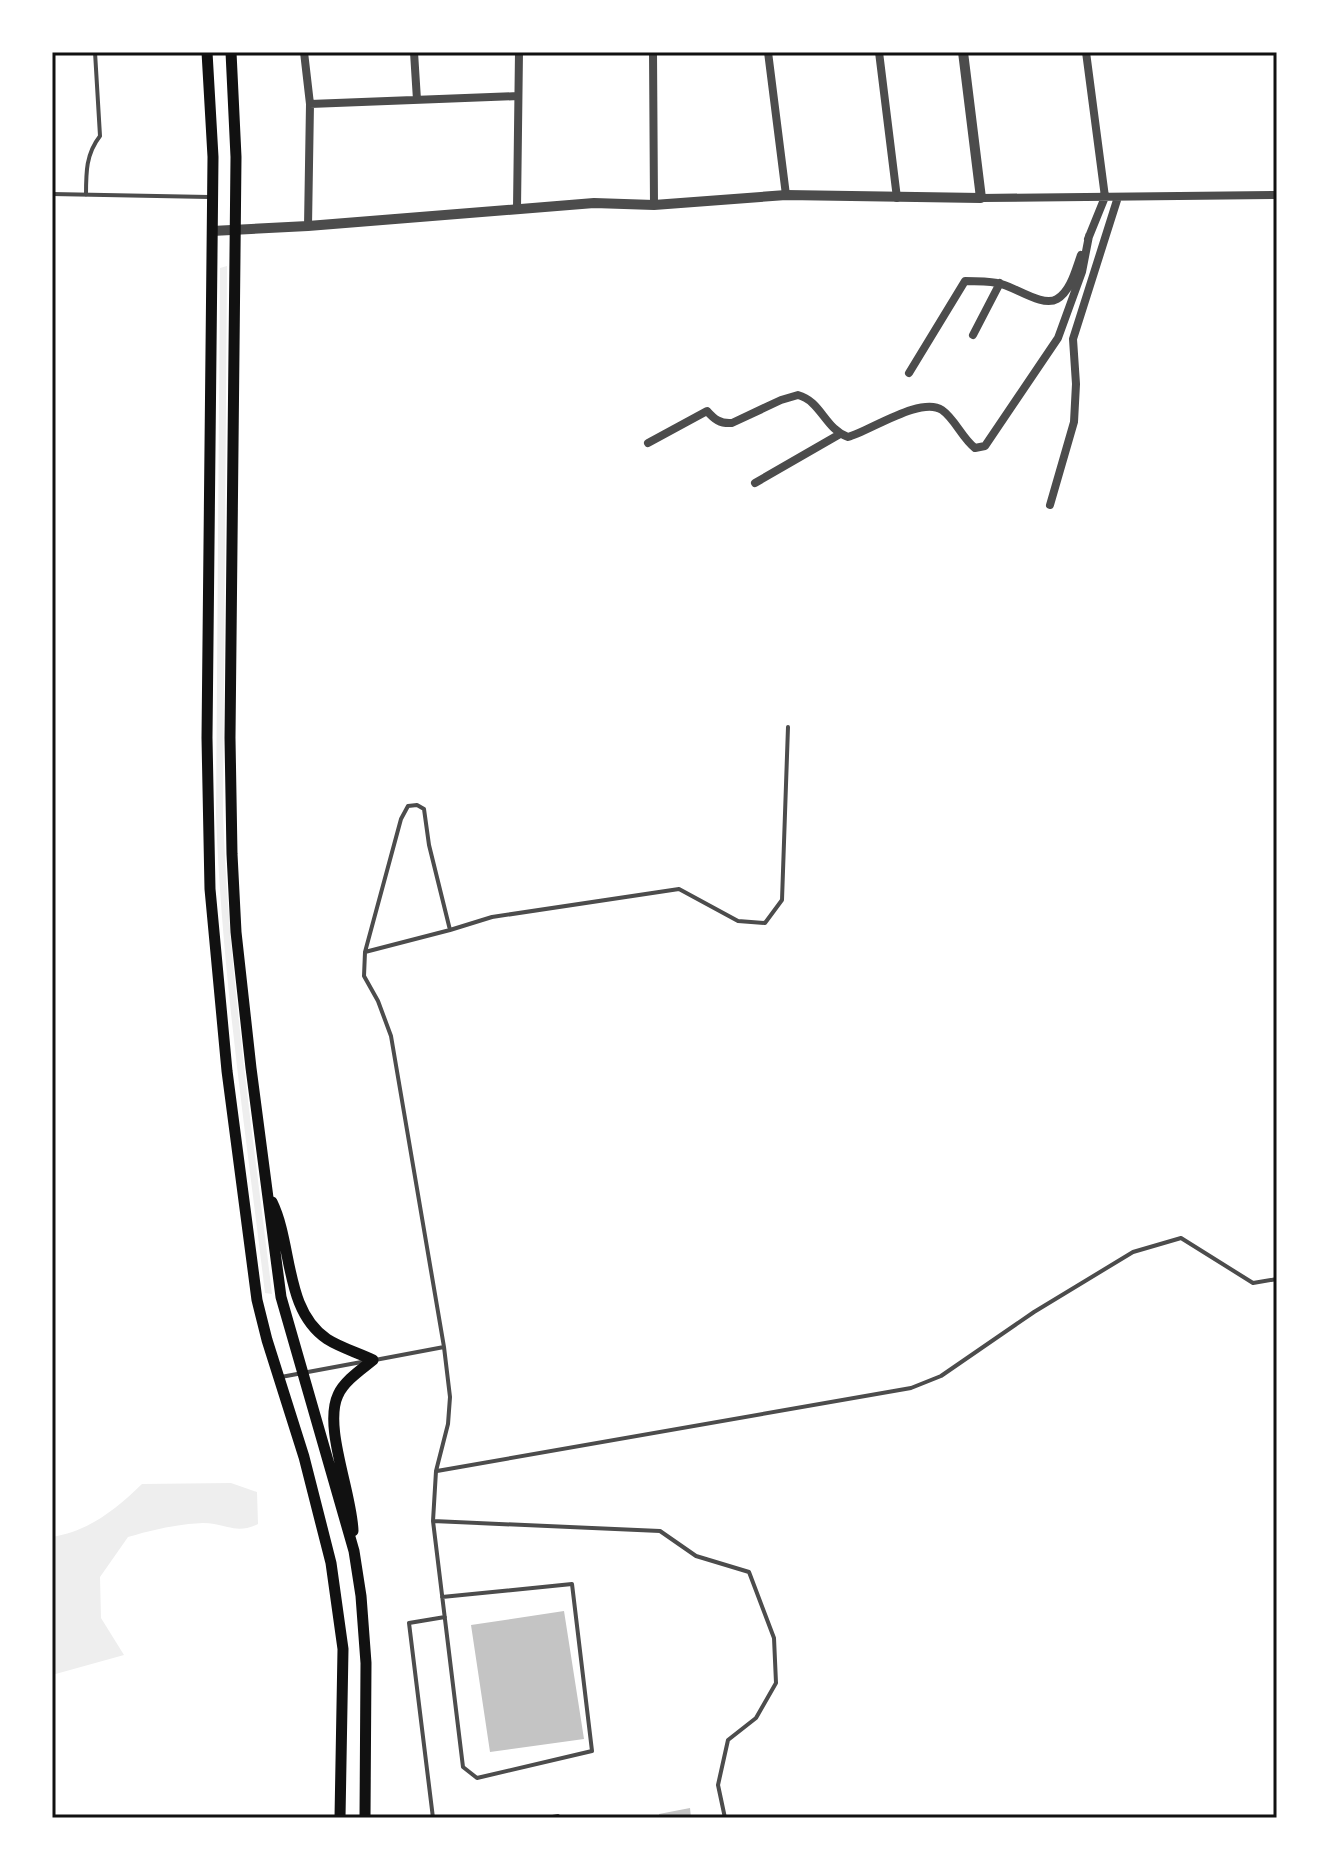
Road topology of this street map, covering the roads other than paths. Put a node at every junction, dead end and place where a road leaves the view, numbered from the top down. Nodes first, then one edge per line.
1 (95, 52) edge
2 (207, 52) edge
3 (231, 52) edge
4 (304, 52) edge
5 (414, 52) edge
6 (519, 52) edge
7 (653, 52) edge
8 (768, 52) edge
9 (879, 52) edge
10 (963, 52) edge
11 (1086, 52) edge
12 (518, 96) junction
13 (417, 100) junction
14 (310, 104) junction
15 (52, 194) edge
16 (86, 195) junction
17 (786, 195) junction
18 (1277, 195) edge
19 (212, 197) junction
20 (1105, 197) junction
21 (1118, 197) junction
22 (897, 198) junction
23 (981, 198) junction
24 (654, 205) junction
25 (517, 208) junction
26 (308, 226) junction
27 (235, 230) junction
28 (212, 231) junction
29 (1089, 236) junction
30 (1000, 283) junction
31 (973, 335) dead end
32 (909, 373) dead end
33 (840, 434) junction
34 (648, 443) dead end
35 (755, 483) dead end
36 (1050, 505) dead end
37 (788, 727) dead end
38 (450, 930) junction
39 (365, 952) junction
40 (268, 1193) junction
41 (1277, 1279) edge
42 (444, 1347) junction
43 (373, 1360) junction
44 (304, 1373) junction
45 (278, 1377) junction
46 (436, 1471) junction
47 (433, 1521) junction
48 (354, 1551) junction
49 (442, 1597) junction
50 (445, 1617) junction
51 (558, 1816) dead end
52 (340, 1818) edge
53 (365, 1818) edge
54 (433, 1818) edge
55 (547, 1818) edge
56 (725, 1818) edge

1 - 16 lane
2 - 19 main road
3 - 27 main road
4 - 14 street
5 - 13 street
6 - 12 street
7 - 24 street
8 - 17 street
9 - 22 street
10 - 23 street
11 - 20 street
12 - 13 street
12 - 25 street
13 - 14 street
14 - 26 street
15 - 16 lane
16 - 19 lane
17 - 22 street
17 - 24 street
18 - 21 street
19 - 28 main road
20 - 21 street
20 - 23 street
20 - 29 street
21 - 36 street
22 - 23 street
24 - 25 street
25 - 26 street
26 - 27 street
27 - 28 street
27 - 40 main road
28 - 45 main road
29 - 30 street
29 - 33 street
30 - 31 street
30 - 32 street
33 - 34 street
33 - 35 street
37 - 38 lane
38 - 39 lane
38 - 39 lane
39 - 42 lane
40 - 43 main road
40 - 44 main road
41 - 46 lane
42 - 43 lane
42 - 46 lane
43 - 44 lane
43 - 48 main road
44 - 45 lane
44 - 48 main road
45 - 52 main road
46 - 47 lane
47 - 49 lane
47 - 56 lane
48 - 53 main road
49 - 50 lane
49 - 50 lane
50 - 54 lane
51 - 55 lane

